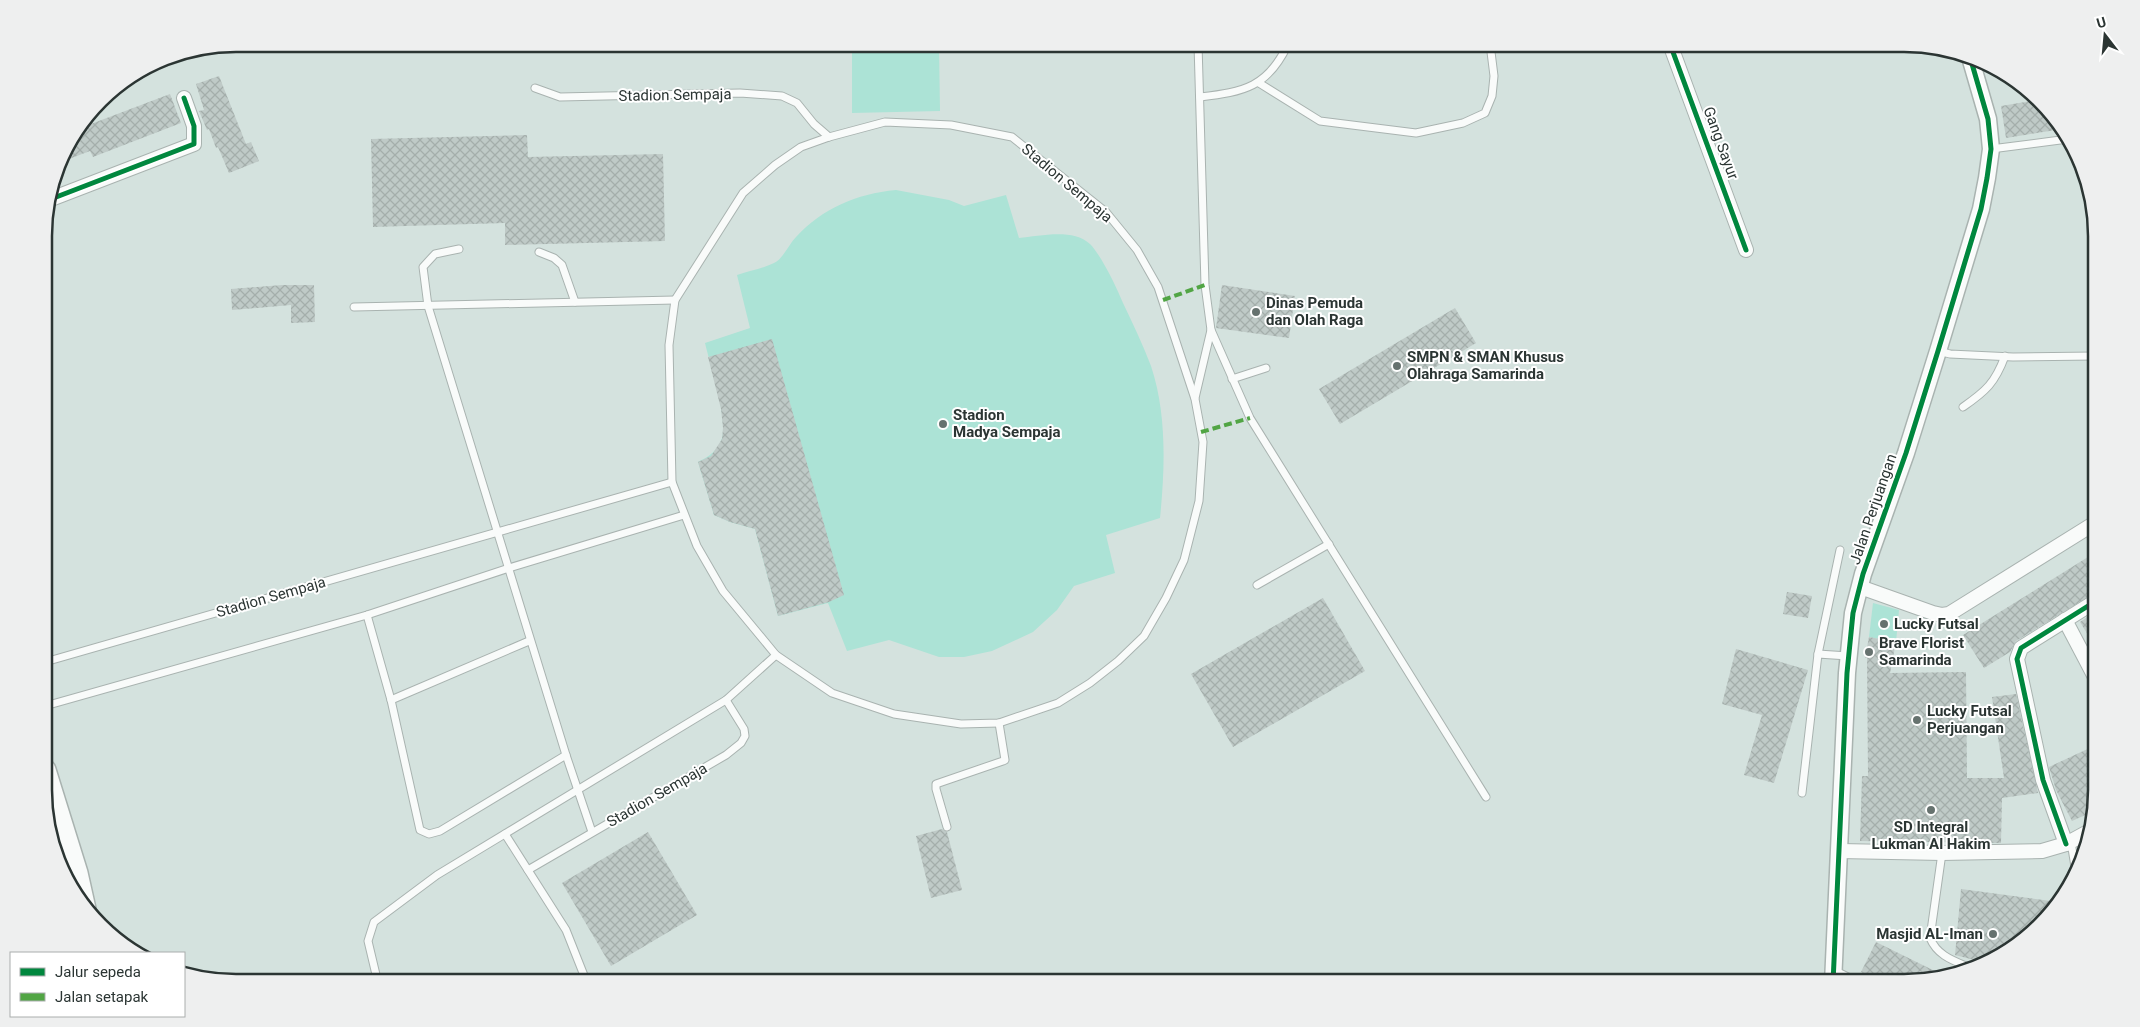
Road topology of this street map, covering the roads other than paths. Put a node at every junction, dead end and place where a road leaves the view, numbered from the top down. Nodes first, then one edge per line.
1 (1198, 52) edge
2 (1284, 52) edge
3 (1491, 52) edge
4 (1673, 52) edge
5 (1973, 66) edge
6 (1259, 83) junction
7 (535, 88) dead end
8 (1200, 97) junction
9 (184, 98) dead end
10 (829, 137) junction
11 (2060, 141) edge
12 (1991, 149) junction
13 (57, 197) edge
14 (460, 249) dead end
15 (1746, 250) dead end
16 (539, 252) dead end
17 (675, 300) junction
18 (575, 302) junction
19 (428, 306) junction
20 (354, 308) dead end
21 (1211, 330) junction
22 (1938, 351) junction
23 (2005, 356) junction
24 (2088, 356) edge
25 (1266, 368) dead end
26 (1232, 379) junction
27 (1195, 398) junction
28 (1963, 407) dead end
29 (672, 482) junction
30 (684, 515) junction
31 (2088, 528) edge
32 (498, 532) junction
33 (1329, 544) junction
34 (1840, 550) dead end
35 (509, 568) junction
36 (1257, 585) dead end
37 (1860, 587) junction
38 (2088, 606) edge
39 (367, 615) junction
40 (2064, 620) junction
41 (529, 642) junction
42 (1818, 654) junction
43 (776, 655) junction
44 (1848, 656) junction
45 (52, 660) edge
46 (2088, 664) edge
47 (391, 700) junction
48 (726, 700) junction
49 (52, 704) edge
50 (999, 723) junction
51 (566, 755) junction
52 (577, 790) junction
53 (52, 793) edge
54 (1802, 793) dead end
55 (1486, 797) dead end
56 (947, 827) dead end
57 (592, 832) junction
58 (505, 834) junction
59 (2082, 836) edge
60 (2068, 843) junction
61 (1840, 851) junction
62 (1942, 853) junction
63 (2073, 861) edge
64 (528, 870) junction
65 (80, 887) edge
66 (1963, 965) edge
67 (376, 974) edge
68 (583, 974) edge
69 (1834, 974) edge

1 - 8 lane, Stadion Sempaja
2 - 6 lane
3 - 6 lane
4 - 15 street, Gang Sayur
5 - 12 street, Jalan Perjuangan
6 - 8 lane
7 - 10 lane, Stadion Sempaja
8 - 21 lane, Stadion Sempaja
9 - 13 street
10 - 17 lane, Stadion Sempaja
10 - 27 lane, Stadion Sempaja
11 - 12 lane
12 - 22 street, Jalan Perjuangan
14 - 19 lane
16 - 18 lane
17 - 18 lane
17 - 29 lane, Stadion Sempaja
18 - 19 lane
19 - 20 lane
19 - 32 lane
21 - 26 lane
21 - 27 lane, Stadion Sempaja
22 - 23 lane
22 - 37 street, Jalan Perjuangan
23 - 24 lane
23 - 28 lane
25 - 26 lane
26 - 33 lane
27 - 50 lane, Stadion Sempaja
29 - 30 lane, Stadion Sempaja
29 - 32 lane, Stadion Sempaja
30 - 35 lane
30 - 43 lane, Stadion Sempaja
31 - 37 street
32 - 35 lane
32 - 45 lane, Stadion Sempaja
33 - 36 lane
33 - 55 lane
34 - 42 lane
35 - 39 lane
35 - 41 lane
37 - 44 street, Jalan Perjuangan
38 - 40 street
39 - 47 lane
39 - 49 lane
40 - 46 street
40 - 60 street
41 - 47 lane
41 - 51 lane
42 - 44 lane
42 - 54 lane
43 - 48 lane
43 - 50 lane, Stadion Sempaja
44 - 61 street, Jalan Perjuangan
47 - 51 lane
48 - 52 lane
48 - 57 lane, Stadion Sempaja
50 - 56 lane
51 - 52 lane
52 - 57 lane
52 - 58 lane
53 - 65 main road
57 - 64 lane, Stadion Sempaja
58 - 64 lane
58 - 67 lane
59 - 60 street
60 - 62 street
60 - 63 lane
61 - 62 street
61 - 69 street, Jalan Perjuangan
62 - 66 lane
64 - 68 lane

